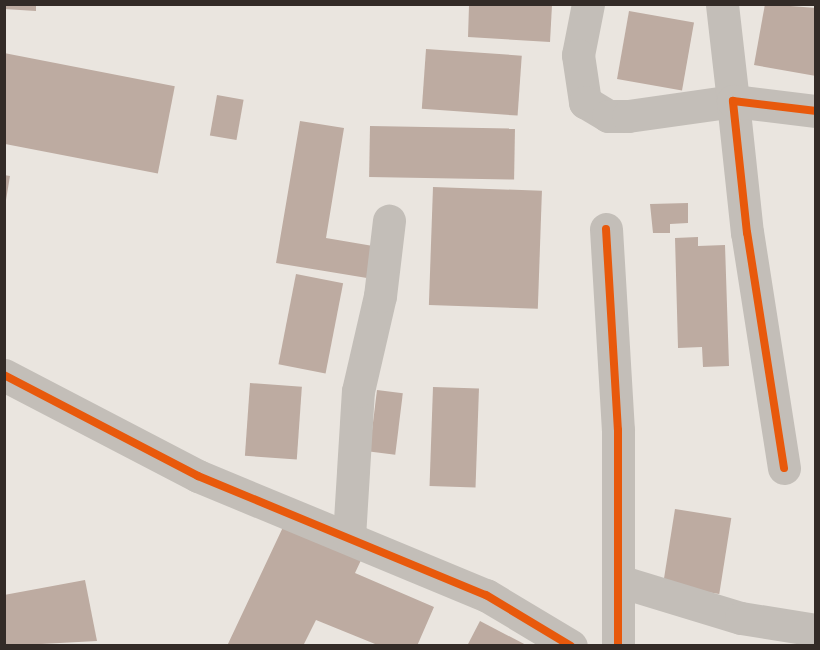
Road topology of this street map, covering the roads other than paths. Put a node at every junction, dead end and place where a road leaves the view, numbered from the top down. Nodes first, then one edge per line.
1 (588, 4) edge
2 (722, 4) edge
3 (733, 101) junction
4 (816, 111) edge
5 (389, 221) dead end
6 (606, 230) dead end
7 (4, 375) edge
8 (784, 468) dead end
9 (349, 537) junction
10 (619, 581) junction
11 (816, 630) edge
12 (572, 645) edge
13 (618, 645) edge

1 - 3 street
2 - 3 street
3 - 4 street
3 - 8 street
5 - 9 street
6 - 10 street
7 - 9 street
9 - 12 street
10 - 11 street
10 - 13 street

